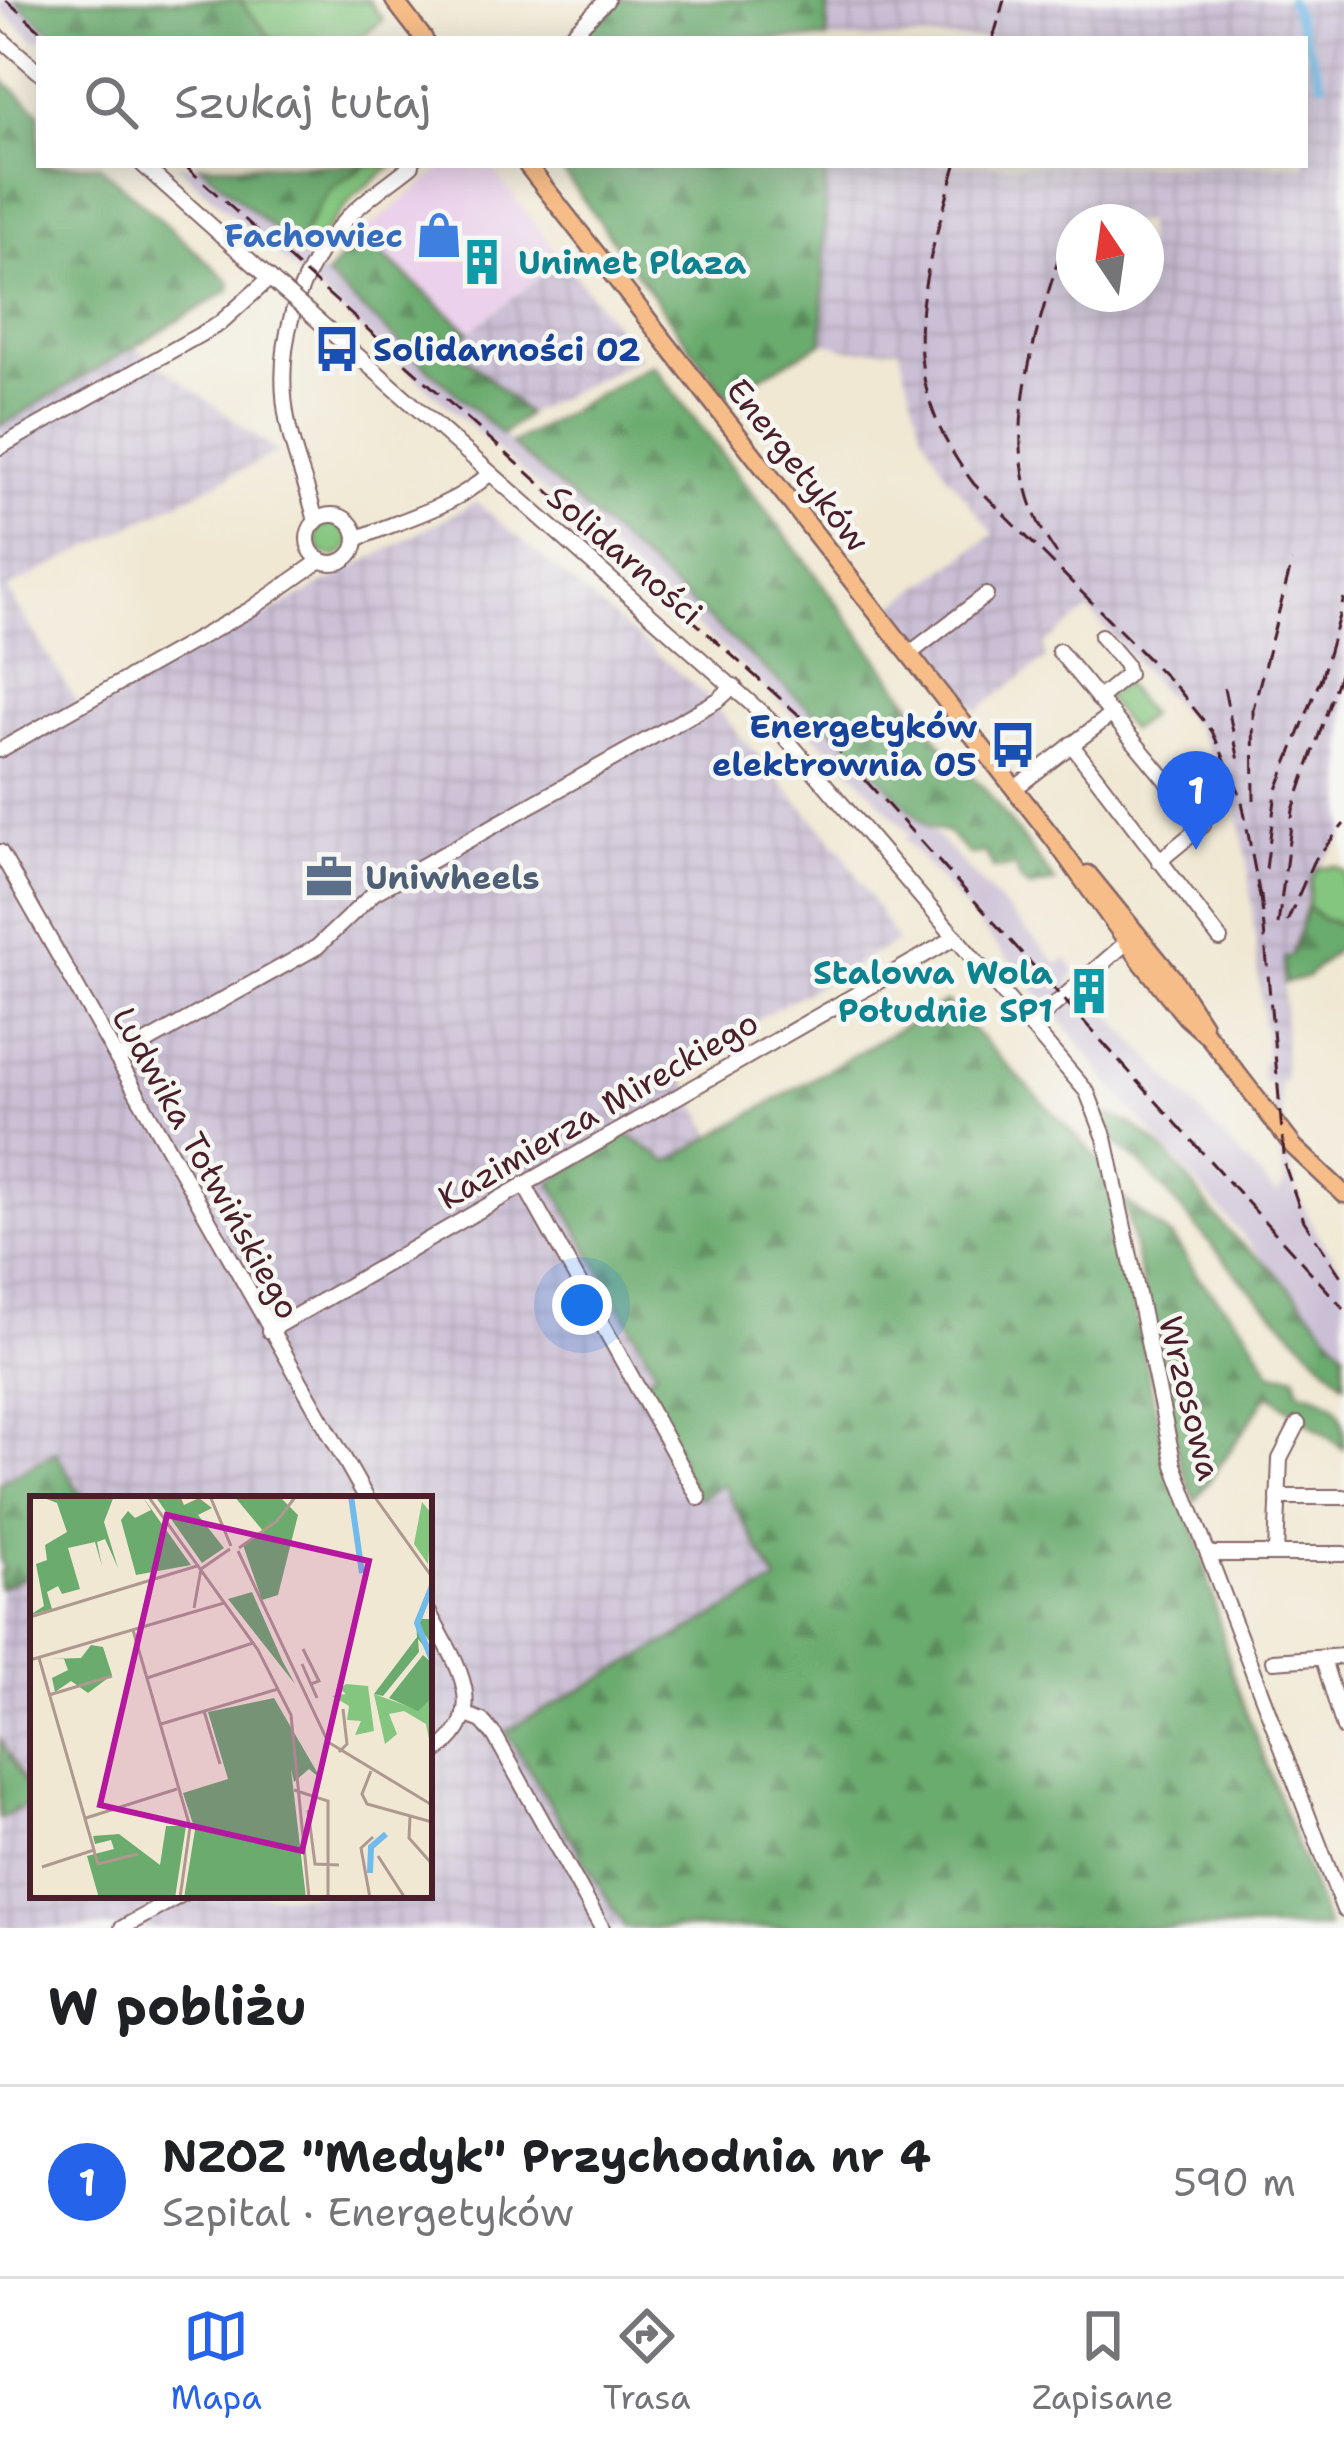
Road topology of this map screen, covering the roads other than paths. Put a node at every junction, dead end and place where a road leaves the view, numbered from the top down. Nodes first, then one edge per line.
1 (394, 0) edge
2 (607, 0) edge
3 (422, 36) edge
4 (570, 36) edge
5 (0, 38) edge
6 (36, 69) edge
7 (146, 168) edge
8 (408, 168) edge
9 (527, 169) edge
10 (270, 278) junction
11 (0, 447) edge
12 (485, 470) junction
13 (322, 519) junction
14 (354, 533) junction
15 (316, 556) junction
16 (986, 595) dead end
17 (1102, 636) dead end
18 (1059, 651) dead end
19 (909, 654) junction
20 (734, 686) junction
21 (1098, 699) junction
22 (1112, 714) junction
23 (1071, 744) junction
24 (0, 750) edge
25 (1014, 789) junction
26 (1053, 838) junction
27 (0, 852) edge
28 (1159, 861) junction
29 (1121, 912) junction
30 (956, 937) junction
31 (1220, 939) dead end
32 (1127, 942) junction
33 (1161, 964) junction
34 (1030, 1026) junction
35 (1209, 1036) junction
36 (117, 1060) junction
37 (524, 1184) junction
38 (1344, 1194) edge
39 (269, 1331) junction
40 (1298, 1424) dead end
41 (365, 1496) edge
42 (1278, 1497) junction
43 (1344, 1497) edge
44 (699, 1498) dead end
45 (1276, 1553) junction
46 (1208, 1554) junction
47 (1344, 1554) edge
48 (432, 1619) edge
49 (1344, 1656) edge
50 (1323, 1659) junction
51 (1274, 1660) dead end
52 (464, 1714) junction
53 (1344, 1728) edge
54 (432, 1754) edge
55 (176, 1898) edge
56 (1344, 1910) edge
57 (122, 1928) edge
58 (602, 1928) edge

1 - 3 main road
2 - 4 street
5 - 6 street
7 - 10 street, Solidarności
8 - 13 street
9 - 19 main road, Energetyków
10 - 11 street
10 - 12 street, Solidarności, bridge
12 - 14 street
12 - 20 street, Solidarności
13 - 14 street
13 - 15 street
14 - 15 street
15 - 24 street
16 - 19 street
17 - 21 street
18 - 21 street
19 - 25 main road, Energetyków
20 - 30 street, Solidarności
20 - 36 street
21 - 22 street
22 - 23 street
22 - 28 street
23 - 25 street
23 - 28 street
25 - 26 main road, Energetyków
26 - 29 main road, Energetyków
26 - 32 main road, Energetyków
27 - 36 street, Ludwika Tołwińskiego
28 - 31 street
29 - 32 street
29 - 33 main road, Energetyków
30 - 34 street, Solidarności
30 - 37 street, Kazimierza Mireckiego
32 - 33 street
32 - 34 street
32 - 35 main road, Energetyków
33 - 35 main road, Energetyków
34 - 46 street, Wrzosowa
35 - 38 main road, Energetyków
36 - 39 street, Ludwika Tołwińskiego
37 - 39 street, Kazimierza Mireckiego
37 - 44 street
39 - 41 street, Ludwika Tołwińskiego
40 - 42 street
42 - 43 street
42 - 45 street
45 - 46 street
45 - 47 street
46 - 56 street, Wrzosowa
48 - 52 street
49 - 50 street
50 - 51 street
50 - 53 street
52 - 54 street
52 - 58 street
55 - 57 street

